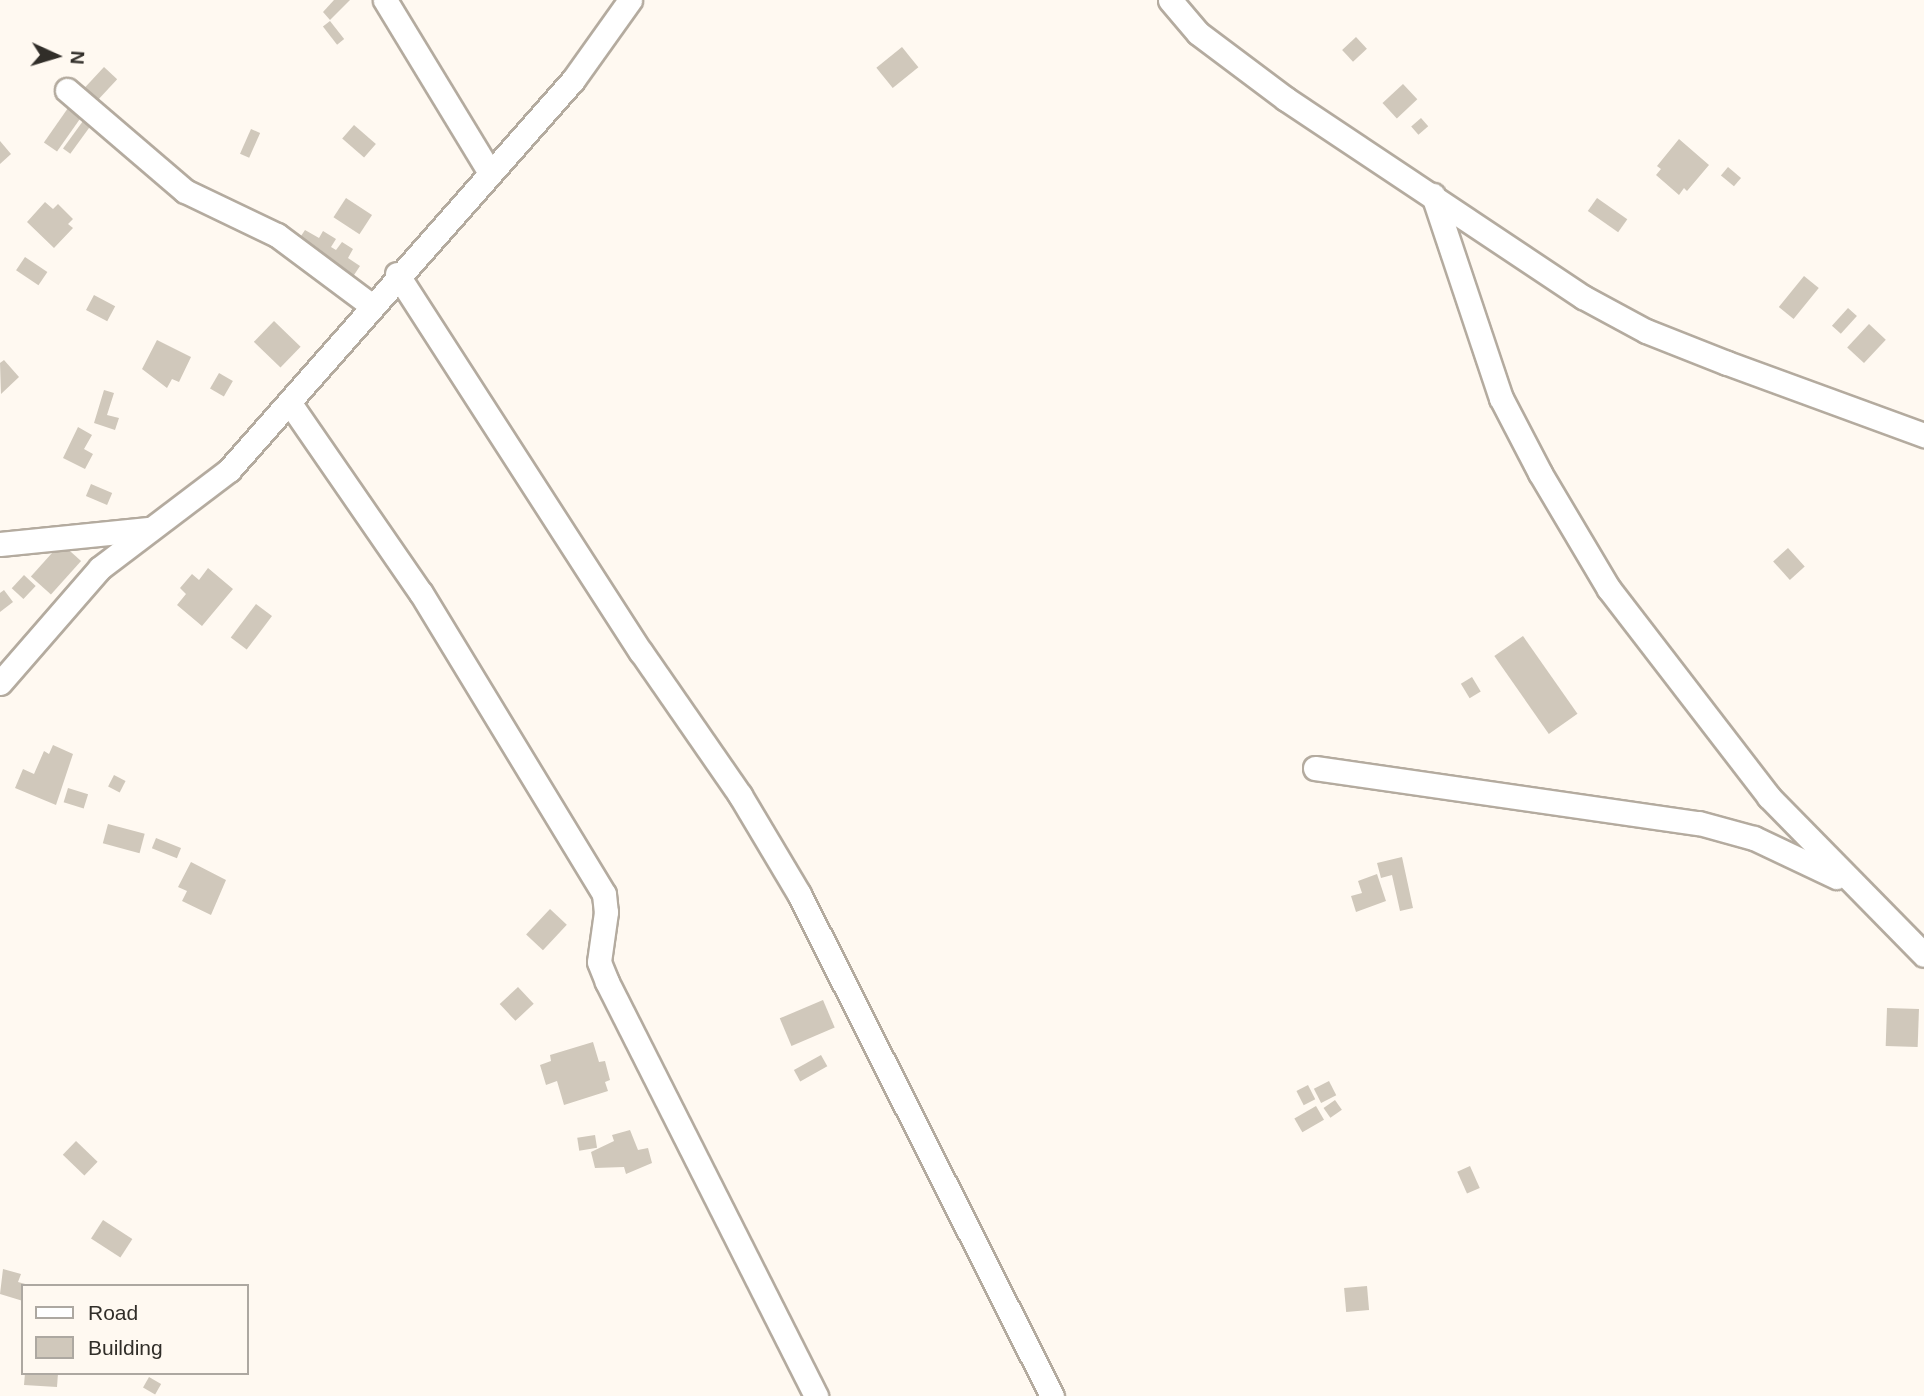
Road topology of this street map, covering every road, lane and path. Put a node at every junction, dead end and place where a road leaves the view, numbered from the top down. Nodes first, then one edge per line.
1 (385, 0) edge
2 (630, 0) edge
3 (1170, 0) edge
4 (67, 90) dead end
5 (490, 173) junction
6 (1433, 195) junction
7 (397, 274) junction
8 (371, 305) junction
9 (289, 402) junction
10 (1924, 435) edge
11 (148, 529) junction
12 (0, 544) edge
13 (0, 683) edge
14 (1315, 768) dead end
15 (1849, 883) junction
16 (1924, 955) edge
17 (816, 1396) edge
18 (1052, 1396) edge

1 - 5 street
2 - 5 street
3 - 6 street
4 - 8 street
5 - 7 street
6 - 10 street
6 - 15 street
7 - 8 street
7 - 18 street
8 - 9 street
9 - 11 street
9 - 17 street
11 - 12 street
11 - 13 street
14 - 15 street
15 - 16 street

